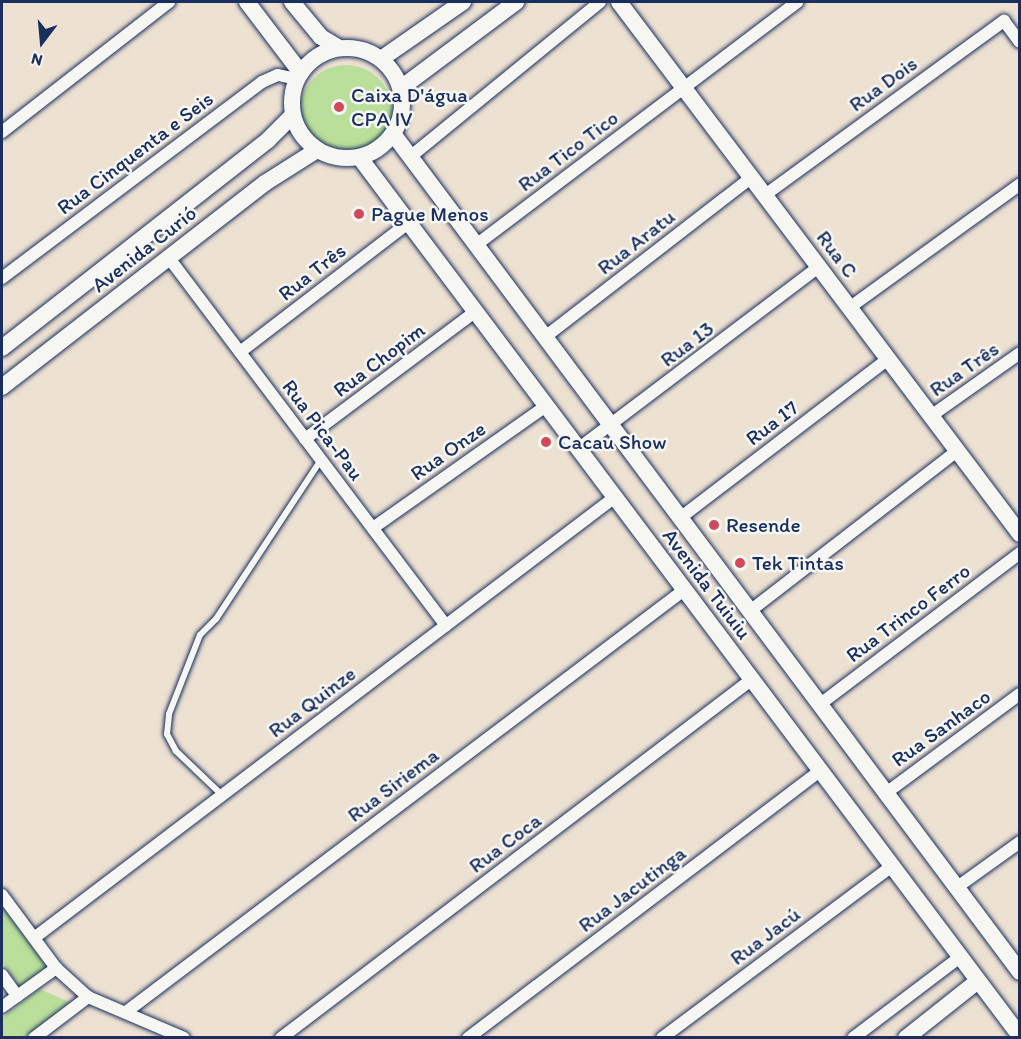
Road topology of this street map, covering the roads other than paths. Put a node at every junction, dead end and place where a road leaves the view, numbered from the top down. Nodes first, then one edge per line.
1 (169, 2) edge
2 (247, 2) edge
3 (292, 2) edge
4 (463, 2) edge
5 (516, 2) edge
6 (600, 2) edge
7 (619, 2) edge
8 (797, 2) edge
9 (1020, 42) edge
10 (339, 48) junction
11 (381, 59) junction
12 (299, 76) junction
13 (401, 88) junction
14 (684, 88) junction
15 (293, 115) junction
16 (2, 132) edge
17 (394, 135) junction
18 (317, 150) junction
19 (410, 157) junction
20 (360, 158) junction
21 (752, 177) junction
22 (1020, 184) edge
23 (765, 195) junction
24 (408, 222) junction
25 (476, 245) junction
26 (170, 258) junction
27 (819, 267) junction
28 (2, 278) edge
29 (849, 308) junction
30 (475, 312) junction
31 (545, 337) junction
32 (2, 348) edge
33 (240, 352) junction
34 (1020, 353) edge
35 (888, 359) junction
36 (2, 387) edge
37 (546, 406) junction
38 (931, 416) junction
39 (612, 426) junction
40 (305, 439) junction
41 (579, 450) junction
42 (957, 451) junction
43 (321, 459) junction
44 (615, 498) junction
45 (680, 518) junction
46 (373, 528) junction
47 (1018, 530) edge
48 (1020, 553) edge
49 (684, 590) junction
50 (750, 611) junction
51 (446, 626) junction
52 (752, 680) junction
53 (1020, 694) edge
54 (819, 705) junction
55 (820, 771) junction
56 (886, 793) junction
57 (222, 795) junction
58 (1020, 842) edge
59 (892, 866) junction
60 (956, 888) junction
61 (2, 896) edge
62 (33, 938) junction
63 (960, 957) junction
64 (56, 968) junction
65 (1020, 972) edge
66 (2, 975) edge
67 (978, 981) junction
68 (17, 996) junction
69 (88, 997) junction
70 (2, 1007) edge
71 (126, 1012) junction
72 (1020, 1036) edge
73 (34, 1038) edge
74 (184, 1038) edge
75 (281, 1038) edge
76 (468, 1038) edge
77 (662, 1038) edge
78 (853, 1038) edge
79 (906, 1038) edge

1 - 16 street
2 - 12 main road
3 - 10 main road
4 - 11 main road
5 - 13 main road
6 - 19 street
7 - 14 main road, Rua C
8 - 14 street, Rua Tico Tico
9 - 23 street, Rua Dois
10 - 11 main road
10 - 12 main road
11 - 13 main road
12 - 15 main road
12 - 28 street, Rua Cinquenta e Seis
13 - 17 main road
14 - 21 main road, Rua C
14 - 25 street, Rua Tico Tico
15 - 18 main road
15 - 32 main road, Avenida Curió
17 - 19 main road, Avenida Tuiuiu
17 - 20 main road
18 - 20 main road
18 - 26 main road, Avenida Curió
19 - 25 main road, Avenida Tuiuiu
20 - 24 main road, Avenida Tuiuiu
21 - 23 main road, Rua C
21 - 31 street, Rua Aratu
22 - 29 street
23 - 27 main road, Rua C
24 - 30 main road, Avenida Tuiuiu
24 - 33 street, Rua Três
25 - 31 main road, Avenida Tuiuiu
26 - 33 street, Rua Pica-Pau
26 - 36 main road, Avenida Curió
27 - 29 main road, Rua C
27 - 39 street, Rua 13
29 - 35 main road, Rua C
30 - 37 main road, Avenida Tuiuiu
30 - 40 street, Rua Chopim
31 - 39 main road, Avenida Tuiuiu
33 - 40 street, Rua Pica-Pau
34 - 38 street, Rua Três
35 - 38 main road, Rua C
35 - 45 street, Rua 17
37 - 41 main road, Avenida Tuiuiu
37 - 46 street, Rua Onze
38 - 42 main road, Rua C
39 - 41 street, Rua 13
39 - 45 main road, Avenida Tuiuiu
40 - 43 street, Rua Pica-Pau
41 - 44 main road, Avenida Tuiuiu
42 - 47 main road, Rua C
42 - 50 street
43 - 46 street, Rua Pica-Pau
43 - 57 lane
44 - 49 main road, Avenida Tuiuiu
44 - 51 street, Rua Quinze
45 - 50 main road, Avenida Tuiuiu
46 - 51 street, Rua Pica-Pau
48 - 54 street, Rua Trinco Ferro
49 - 52 main road, Avenida Tuiuiu
49 - 71 street, Rua Siriema
50 - 54 main road, Avenida Tuiuiu
51 - 57 street, Rua Quinze
52 - 55 main road, Avenida Tuiuiu
52 - 75 street, Rua Coca
53 - 56 street, Rua Sanhaco
54 - 56 main road, Avenida Tuiuiu
55 - 59 main road, Avenida Tuiuiu
55 - 76 street, Rua Jacutinga
56 - 60 main road, Avenida Tuiuiu
57 - 62 street, Rua Quinze
58 - 60 street
59 - 63 main road, Avenida Tuiuiu
59 - 77 street, Rua Jacú
60 - 65 main road, Avenida Tuiuiu
61 - 62 street
62 - 64 street
63 - 67 main road, Avenida Tuiuiu
63 - 78 street
64 - 68 street
64 - 69 street
66 - 68 street
67 - 72 main road, Avenida Tuiuiu
67 - 79 main road
68 - 70 street
69 - 71 street
69 - 73 street
71 - 74 street

